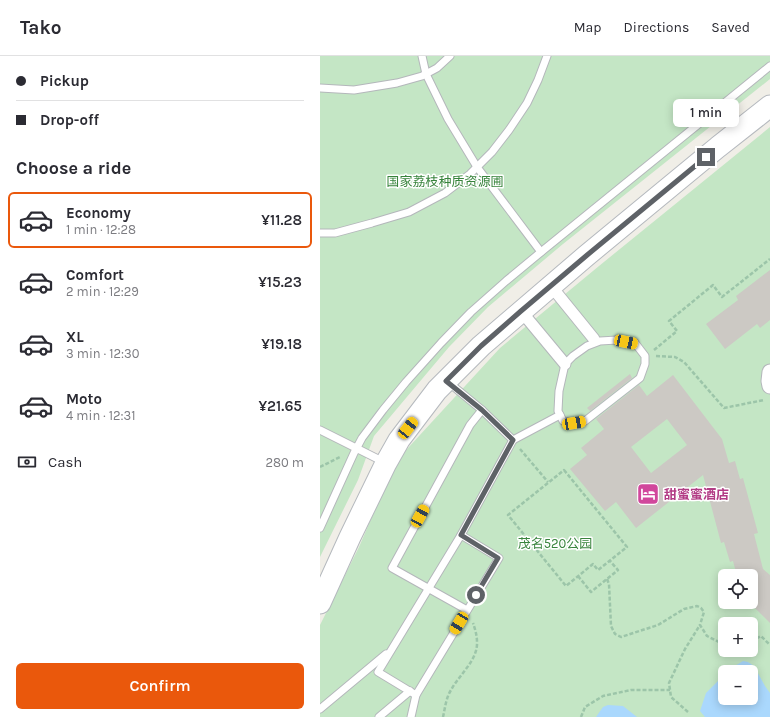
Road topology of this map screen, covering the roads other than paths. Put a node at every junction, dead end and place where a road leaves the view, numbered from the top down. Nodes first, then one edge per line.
1 (422, 56) edge
2 (450, 56) edge
3 (547, 56) edge
4 (770, 66) edge
5 (426, 74) junction
6 (320, 88) edge
7 (770, 106) edge
8 (477, 167) junction
9 (320, 233) edge
10 (541, 252) junction
11 (550, 286) junction
12 (521, 311) junction
13 (594, 339) dead end
14 (565, 364) junction
15 (770, 372) edge
16 (446, 381) junction
17 (770, 386) edge
18 (482, 410) junction
19 (560, 414) junction
20 (320, 430) edge
21 (513, 440) junction
22 (356, 449) junction
23 (386, 463) junction
24 (320, 528) edge
25 (461, 535) junction
26 (428, 588) junction
27 (320, 603) edge
28 (468, 609) junction
29 (391, 649) junction
30 (413, 693) junction
31 (320, 709) edge
32 (379, 717) edge
33 (411, 717) edge

1 - 5 lane
2 - 5 lane
3 - 8 lane
4 - 10 lane
5 - 6 lane
5 - 8 lane
7 - 11 main road
8 - 9 lane
8 - 10 lane
10 - 22 lane
11 - 12 main road
11 - 13 street
12 - 14 street
12 - 16 main road
14 - 19 lane
14 - 19 lane
15 - 17 street
16 - 18 lane
16 - 23 main road
18 - 21 lane
18 - 26 lane
19 - 21 lane
20 - 22 lane
21 - 25 lane
22 - 23 lane
22 - 24 lane
23 - 27 main road
25 - 26 lane
25 - 28 lane
26 - 28 lane
26 - 29 lane
28 - 30 lane
29 - 30 lane
29 - 31 lane
30 - 32 lane
30 - 33 lane

